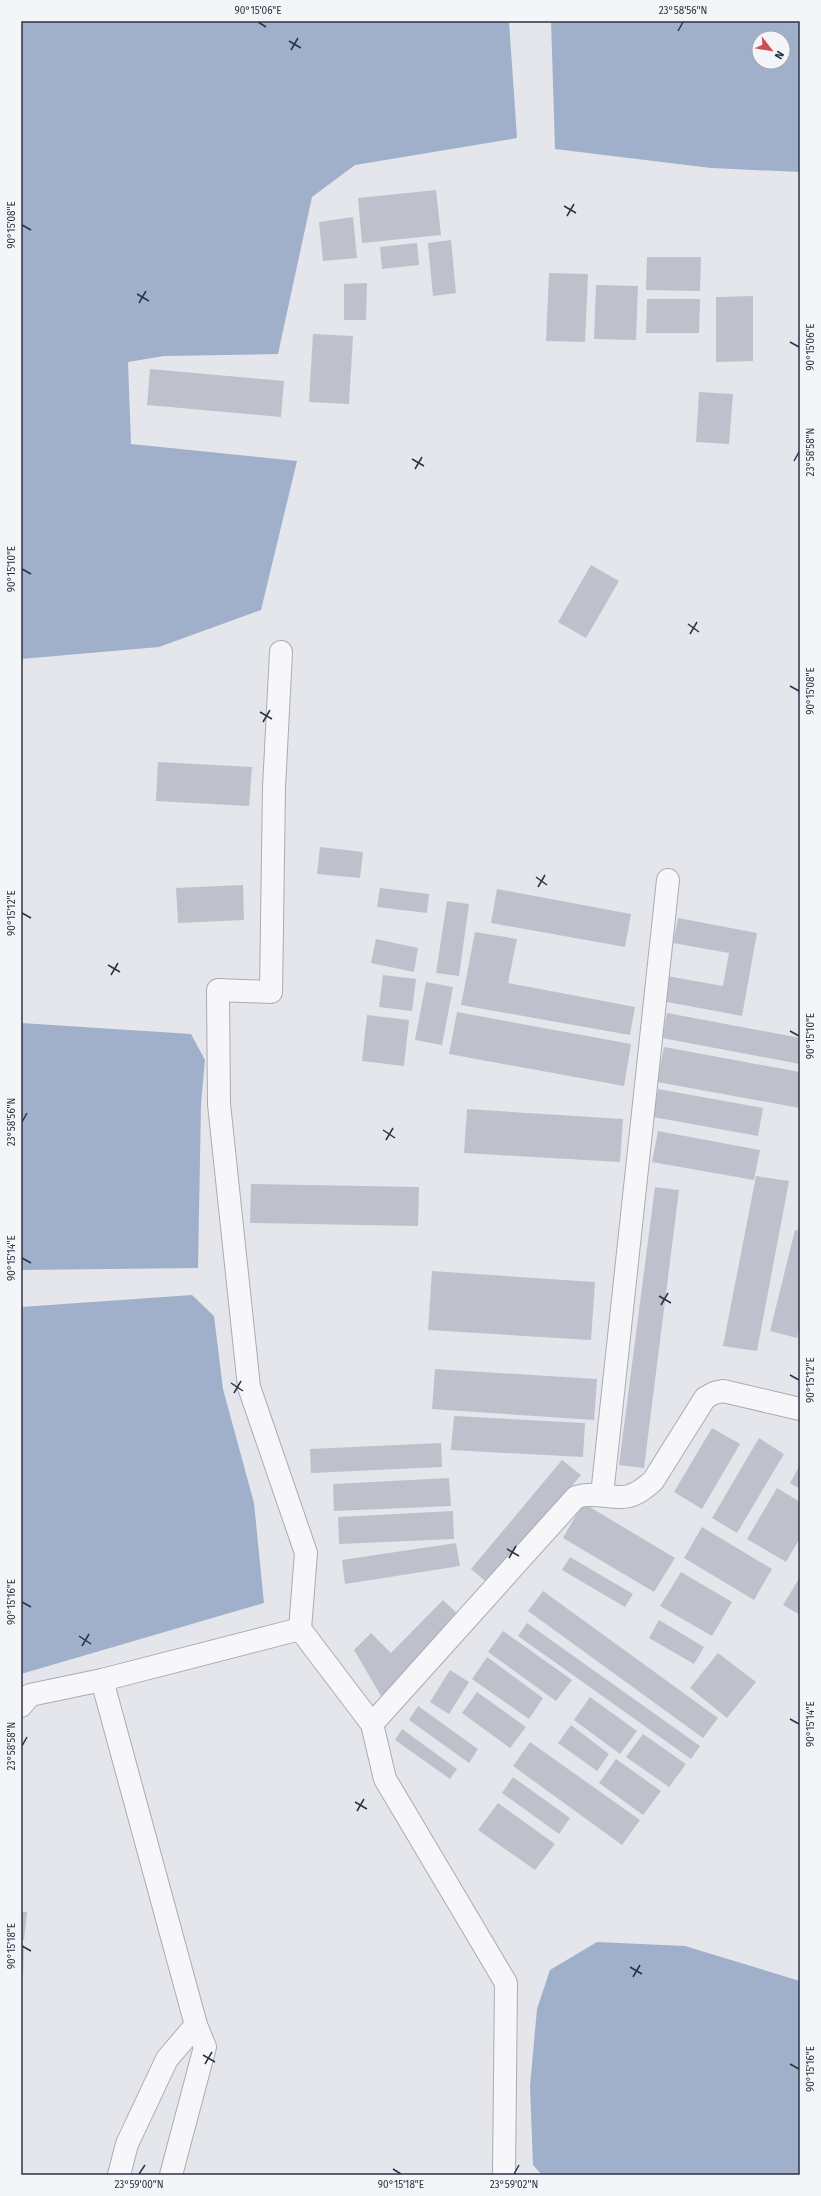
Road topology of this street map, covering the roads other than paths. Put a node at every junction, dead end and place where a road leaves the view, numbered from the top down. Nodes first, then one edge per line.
1 (281, 652) dead end
2 (668, 880) dead end
3 (800, 1409) edge
4 (602, 1495) junction
5 (300, 1629) junction
6 (102, 1680) junction
7 (21, 1706) edge
8 (372, 1724) junction
9 (196, 2025) junction
10 (119, 2175) edge
11 (171, 2175) edge
12 (504, 2175) edge

1 - 5 street
2 - 4 street
3 - 4 street
4 - 8 street
5 - 6 street
5 - 8 street
6 - 7 street
6 - 9 street
8 - 12 street
9 - 10 street
9 - 11 street

